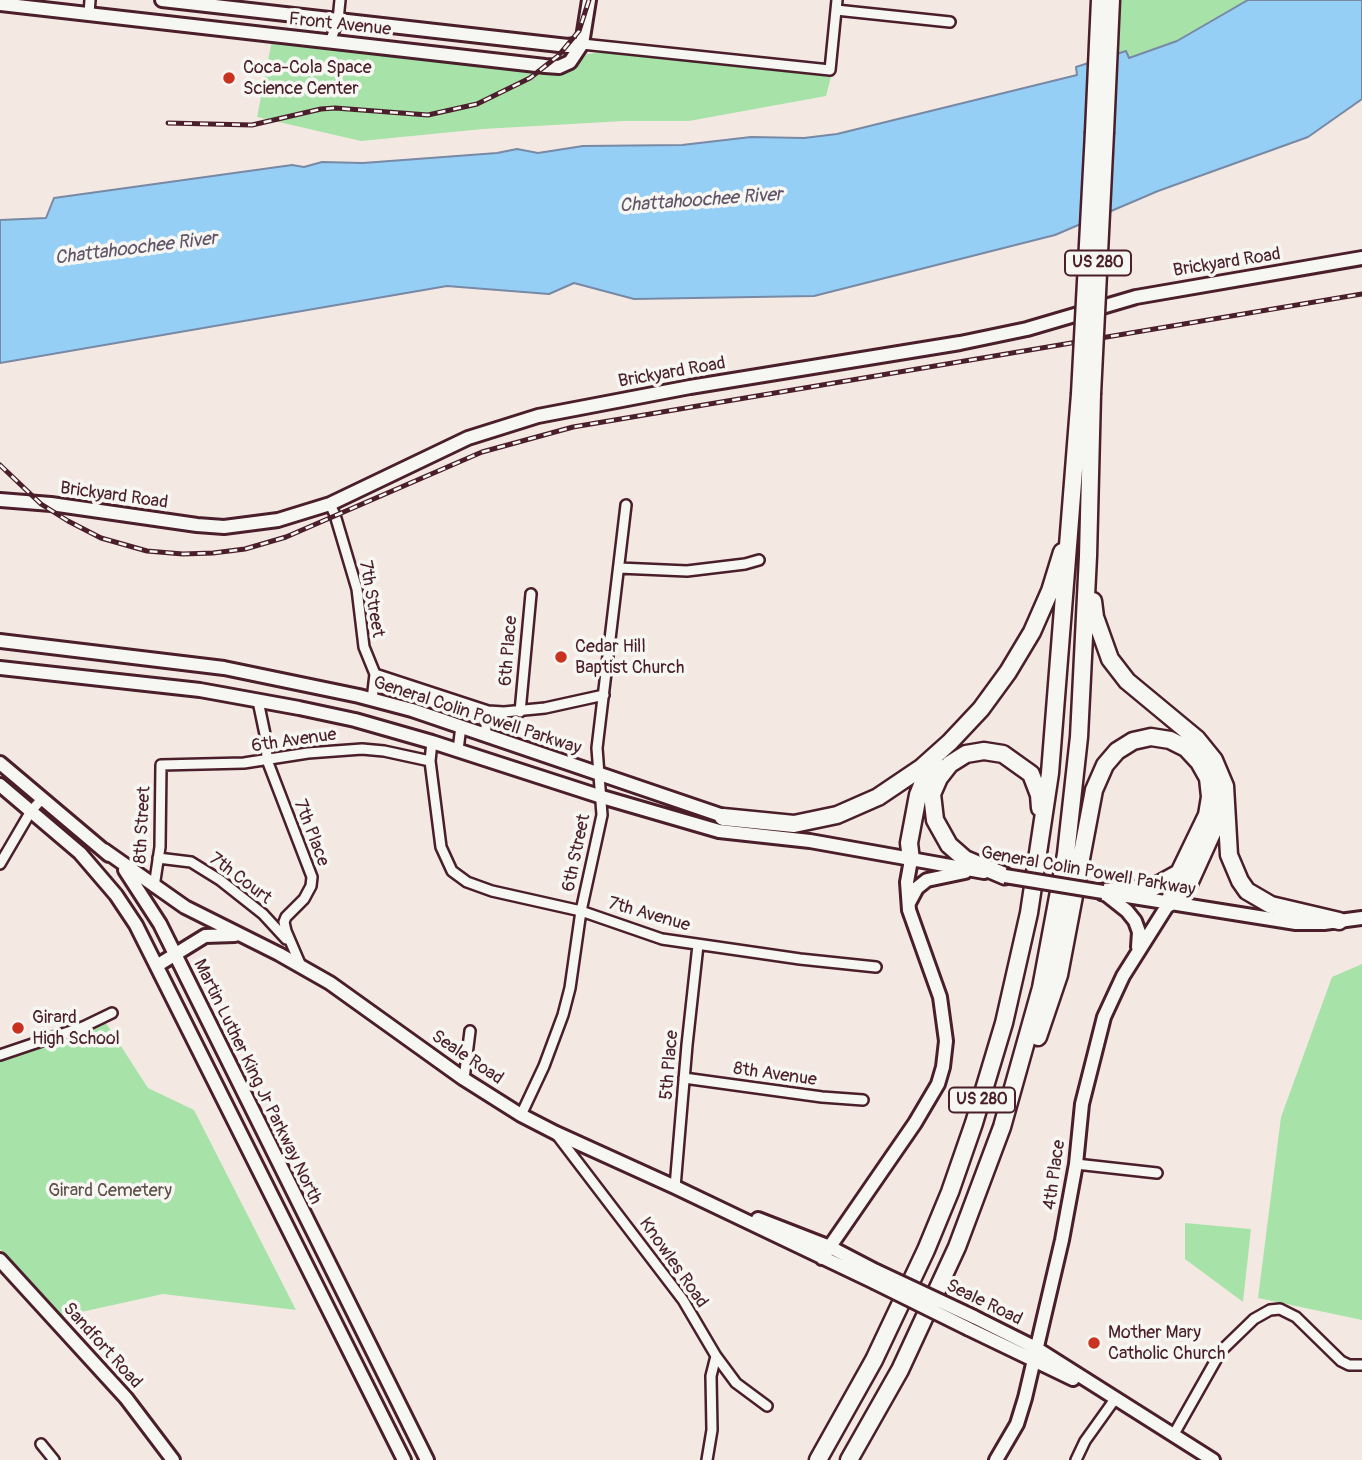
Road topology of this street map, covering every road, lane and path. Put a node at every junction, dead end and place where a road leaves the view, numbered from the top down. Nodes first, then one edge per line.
1 (90, 0) edge
2 (162, 0) edge
3 (340, 0) edge
4 (589, 0) edge
5 (1100, 0) edge
6 (1111, 0) edge
7 (0, 4) edge
8 (836, 5) edge
9 (89, 14) junction
10 (338, 20) junction
11 (950, 22) dead end
12 (330, 42) junction
13 (582, 44) junction
14 (1362, 258) edge
15 (1086, 394) junction
16 (0, 500) edge
17 (330, 504) junction
18 (626, 505) dead end
19 (1070, 523) junction
20 (1088, 556) junction
21 (759, 560) dead end
22 (619, 568) junction
23 (531, 594) dead end
24 (0, 641) edge
25 (0, 668) edge
26 (375, 674) junction
27 (604, 695) junction
28 (372, 700) junction
29 (258, 701) junction
30 (488, 711) junction
31 (520, 712) junction
32 (461, 726) junction
33 (485, 735) junction
34 (432, 741) junction
35 (950, 742) junction
36 (458, 750) junction
37 (267, 760) junction
38 (430, 761) junction
39 (0, 763) edge
40 (161, 765) joint
41 (598, 773) junction
42 (0, 785) edge
43 (1225, 786) junction
44 (932, 794) junction
45 (602, 797) junction
46 (42, 799) junction
47 (31, 811) junction
48 (723, 817) junction
49 (1041, 837) junction
50 (810, 841) junction
51 (104, 850) junction
52 (158, 858) junction
53 (911, 860) junction
54 (0, 864) edge
55 (976, 871) junction
56 (1179, 873) junction
57 (1005, 876) junction
58 (155, 887) junction
59 (1103, 892) junction
60 (1169, 903) junction
61 (908, 904) junction
62 (581, 911) junction
63 (1362, 918) edge
64 (1339, 921) junction
65 (249, 938) junction
66 (292, 945) junction
67 (698, 946) junction
68 (1138, 950) junction
69 (175, 956) junction
70 (158, 965) junction
71 (301, 966) junction
72 (876, 967) dead end
73 (112, 1013) dead end
74 (470, 1031) dead end
75 (0, 1055) edge
76 (684, 1078) junction
77 (464, 1079) junction
78 (863, 1100) dead end
79 (1007, 1110) junction
80 (521, 1115) junction
81 (556, 1133) junction
82 (1076, 1164) junction
83 (1157, 1173) dead end
84 (676, 1187) junction
85 (847, 1222) junction
86 (830, 1247) junction
87 (822, 1258) junction
88 (0, 1260) edge
89 (855, 1260) junction
90 (875, 1277) junction
91 (1035, 1355) junction
92 (716, 1356) junction
93 (1362, 1365) edge
94 (1115, 1399) junction
95 (767, 1406) dead end
96 (1174, 1434) junction
97 (41, 1444) dead end
98 (54, 1460) edge
99 (173, 1460) edge
100 (404, 1460) edge
101 (427, 1460) edge
102 (707, 1460) edge
103 (818, 1460) edge
104 (849, 1460) edge
105 (996, 1460) edge
106 (1076, 1460) edge
107 (1213, 1460) edge

1 - 9 street
2 - 10 street, Front Avenue
3 - 10 street
4 - 13 street
5 - 15 highway, US 280, bridge
6 - 15 highway, US 280, bridge
7 - 9 street, Front Avenue
8 - 11 street
8 - 13 street, Front Avenue
9 - 12 street, Front Avenue
10 - 12 street
10 - 13 street, Front Avenue
12 - 13 street, Front Avenue
14 - 17 street, Brickyard Road
15 - 19 highway, US 280
15 - 20 highway, US 280
16 - 17 street, Brickyard Road
17 - 26 street, 7th Street
18 - 22 street, 6th Street
19 - 35 highway
19 - 49 highway, US 280
20 - 43 highway
20 - 79 highway, US 280
21 - 22 street
22 - 27 street, 6th Street
23 - 31 street, 6th Place
24 - 28 street, General Colin Powell Parkway
25 - 29 street, General Colin Powell Parkway
26 - 28 street, 7th Street
26 - 30 street
27 - 31 street
27 - 41 street, 6th Street
28 - 32 street, General Colin Powell Parkway
29 - 34 street, General Colin Powell Parkway
29 - 37 street, 7th Place
30 - 31 street
30 - 33 street
32 - 33 street, General Colin Powell Parkway
32 - 36 street
33 - 41 street, General Colin Powell Parkway
34 - 36 street, General Colin Powell Parkway
34 - 38 street
35 - 48 highway
35 - 53 highway
36 - 45 street, General Colin Powell Parkway
37 - 38 street, 6th Avenue
37 - 40 street, 6th Avenue
37 - 66 street, 7th Place
38 - 62 street, 7th Avenue
39 - 46 street, Martin Luther King Jr Parkway North
40 - 52 street, 8th Street
41 - 45 street, 6th Street
41 - 48 street, General Colin Powell Parkway
42 - 47 street, Martin Luther King Jr Parkway North
43 - 60 highway
43 - 64 highway
44 - 49 highway
44 - 53 highway
44 - 57 highway
45 - 50 street, General Colin Powell Parkway
45 - 62 street, 6th Street
46 - 47 street
46 - 51 street, Martin Luther King Jr Parkway North
47 - 54 street
47 - 70 street, Martin Luther King Jr Parkway North
48 - 50 street, General Colin Powell Parkway
49 - 103 highway, US 280
50 - 53 street, General Colin Powell Parkway
51 - 58 street, Seale Road
51 - 69 street, Martin Luther King Jr Parkway North
52 - 58 street, 8th Street
52 - 66 street, 7th Court
53 - 55 street, General Colin Powell Parkway
53 - 61 street
55 - 57 street, General Colin Powell Parkway
55 - 61 street
56 - 59 highway
56 - 60 highway
56 - 79 highway
57 - 59 street, General Colin Powell Parkway, bridge
58 - 65 street, Seale Road
59 - 60 street, General Colin Powell Parkway
59 - 68 street
60 - 64 street, General Colin Powell Parkway
60 - 68 street, 4th Place
61 - 85 street
62 - 67 street, 7th Avenue
62 - 80 street, 6th Street
63 - 64 street, General Colin Powell Parkway
65 - 69 street, Seale Road
65 - 71 street, Seale Road
66 - 71 street, 7th Place
67 - 72 street, 7th Avenue
67 - 76 street, 5th Place
68 - 82 street, 4th Place
69 - 70 street, Seale Road
69 - 101 street, Martin Luther King Jr Parkway North
70 - 100 street, Martin Luther King Jr Parkway North
71 - 77 street, Seale Road
73 - 75 street
74 - 77 street
76 - 78 street, 8th Avenue
76 - 84 street, 5th Place
77 - 80 street, Seale Road
79 - 104 highway, US 280
80 - 81 street, Seale Road
81 - 84 street, Seale Road
81 - 92 street, Knowles Road
82 - 83 street
82 - 91 street, 4th Place
84 - 86 street, Seale Road
84 - 87 street, Seale Road
85 - 86 street
85 - 89 street
86 - 87 street
86 - 89 street, Seale Road
87 - 90 street, Seale Road
88 - 99 street, Sandfort Road
89 - 90 street, Seale Road
90 - 91 street, Seale Road, bridge
91 - 94 street, Seale Road
91 - 105 street, 4th Place
92 - 95 street, Knowles Road
92 - 102 street
93 - 96 street
94 - 96 street, Seale Road
94 - 106 street
96 - 107 street, Seale Road
97 - 98 street

